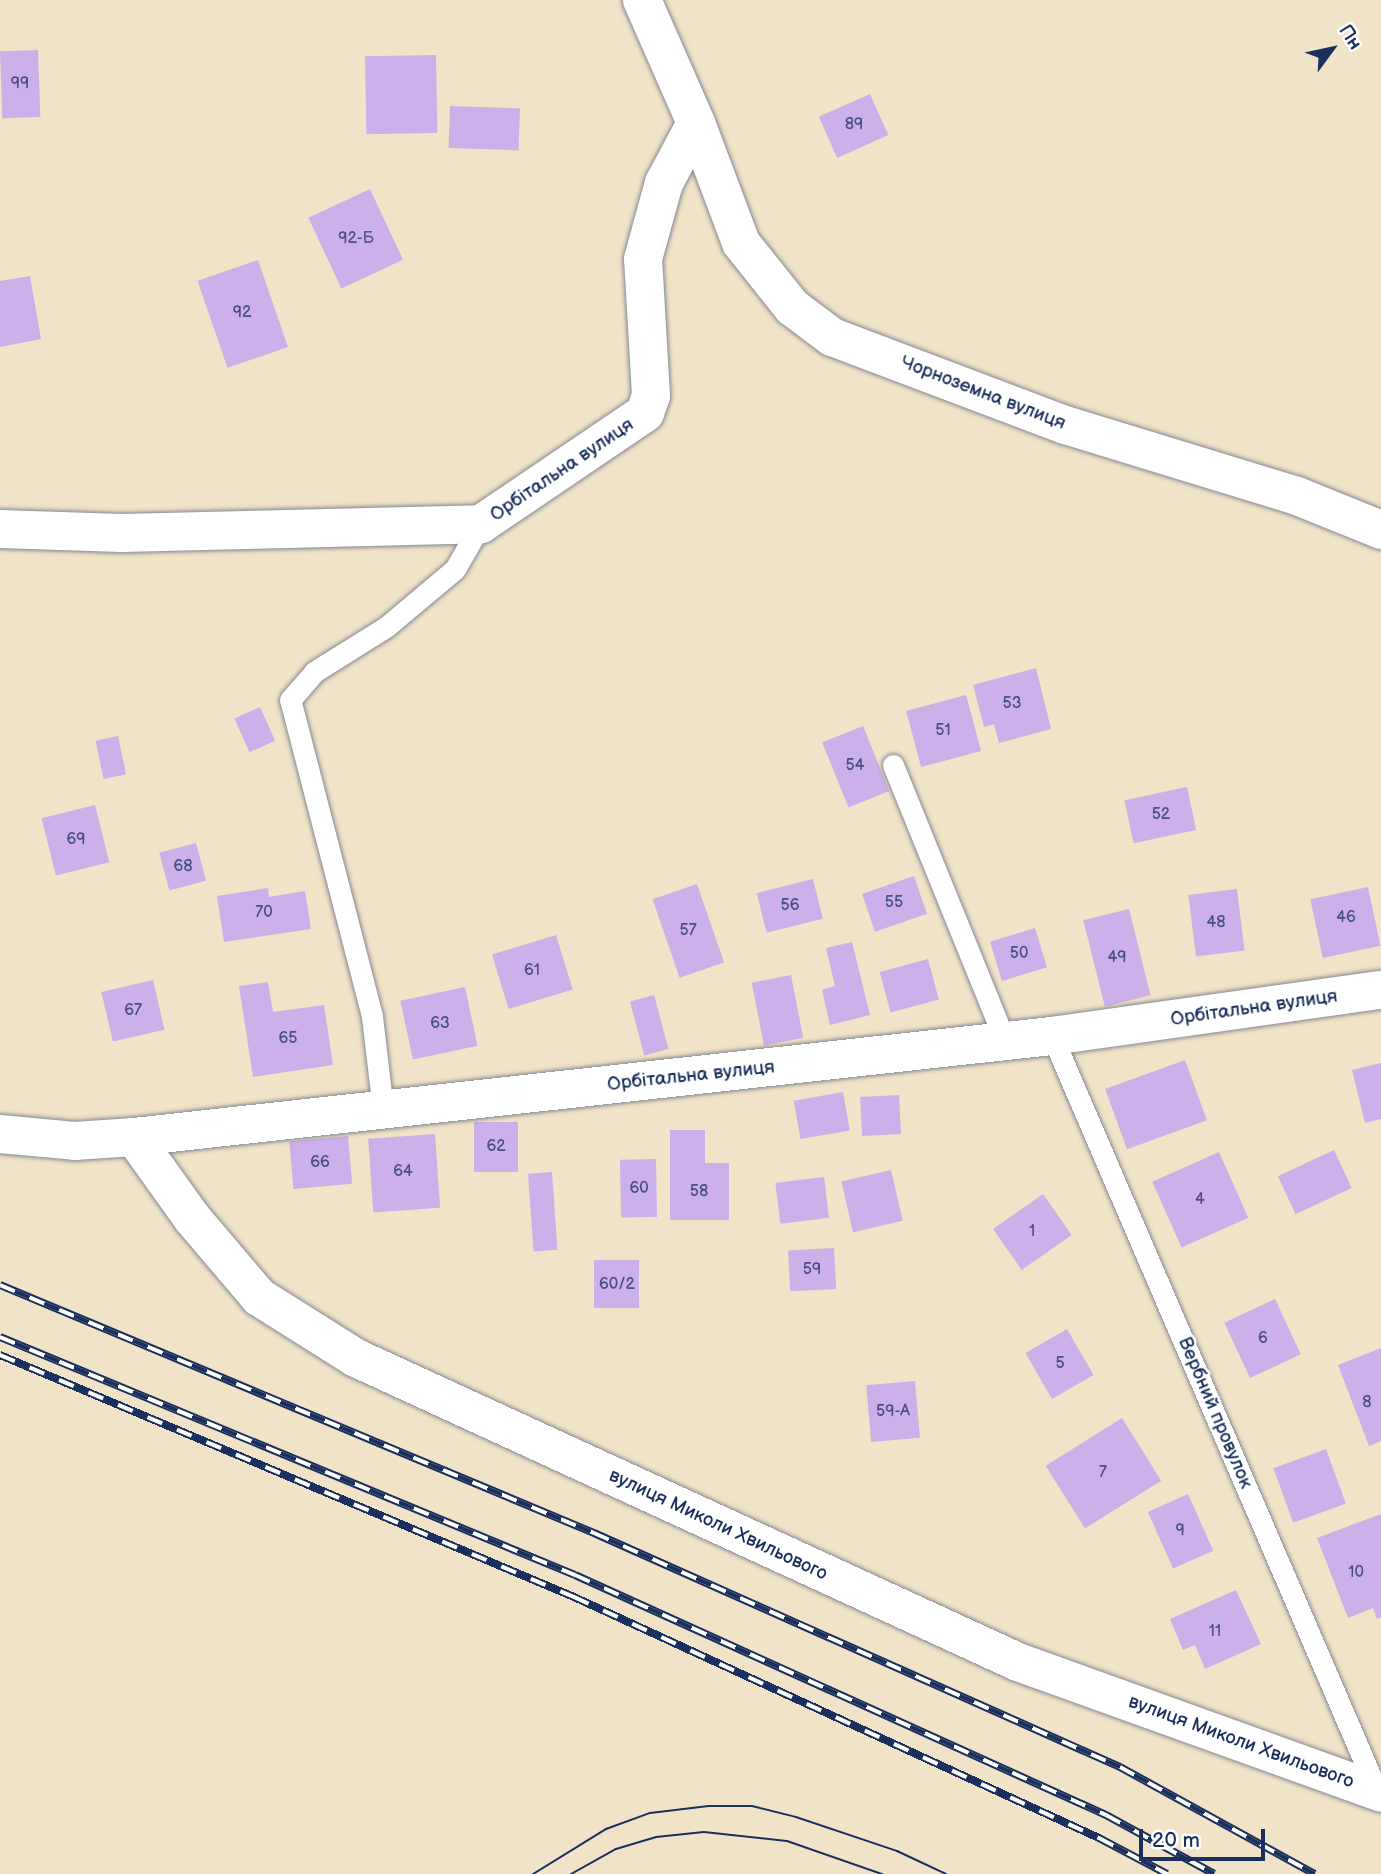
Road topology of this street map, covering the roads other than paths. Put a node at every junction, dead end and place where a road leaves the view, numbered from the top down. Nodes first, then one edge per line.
1 (642, 0) edge
2 (696, 123) junction
3 (481, 524) junction
4 (0, 529) edge
5 (1381, 530) edge
6 (893, 765) dead end
7 (1381, 990) edge
8 (1052, 1036) junction
9 (1005, 1041) junction
10 (383, 1110) junction
11 (0, 1134) edge
12 (134, 1137) junction
13 (1379, 1792) edge

1 - 2 street
2 - 3 street, Орбітальна вулиця
2 - 5 street, Чорноземна вулиця
3 - 4 street, Орбітальна вулиця
3 - 10 lane
6 - 9 lane
7 - 8 street, Орбітальна вулиця
8 - 9 street, Орбітальна вулиця
8 - 13 lane, Вербний провулок
9 - 10 street, Орбітальна вулиця
10 - 12 street, Орбітальна вулиця
11 - 12 street, Орбітальна вулиця
12 - 13 street, вулиця Миколи Хвильового

